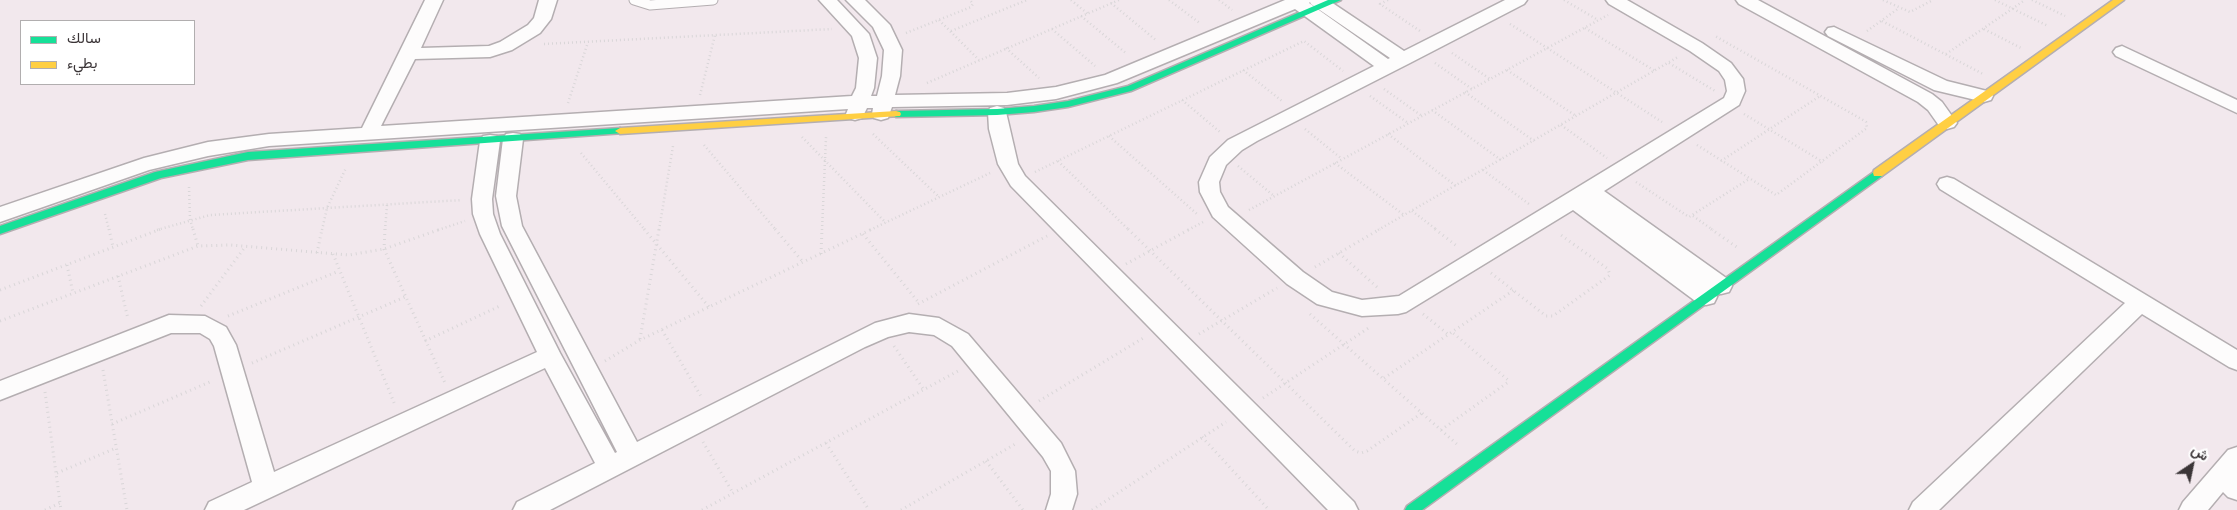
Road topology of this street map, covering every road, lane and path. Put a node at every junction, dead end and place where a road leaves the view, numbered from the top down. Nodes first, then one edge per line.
1 (434, 0) edge
2 (548, 0) edge
3 (634, 0) edge
4 (713, 0) edge
5 (828, 0) edge
6 (855, 0) edge
7 (970, 0) edge
8 (1027, 0) edge
9 (1072, 0) edge
10 (1119, 0) edge
11 (1169, 0) edge
12 (1518, 0) edge
13 (1564, 0) edge
14 (1744, 0) edge
15 (1774, 0) edge
16 (1883, 0) edge
17 (1932, 0) edge
18 (1995, 0) edge
19 (2025, 0) edge
20 (2032, 0) edge
21 (2119, 0) edge
22 (1311, 3) edge
23 (1620, 3) edge
24 (1111, 4) junction
25 (1899, 8) junction
26 (2012, 8) junction
27 (1493, 13) junction
28 (1088, 14) junction
29 (1081, 16) junction
30 (876, 20) junction
31 (939, 20) junction
32 (1598, 20) junction
33 (1882, 21) junction
34 (2084, 25) junction
35 (856, 28) junction
36 (1584, 28) junction
37 (1052, 29) junction
38 (1984, 29) junction
39 (951, 32) junction
40 (1710, 34) dead end
41 (715, 35) junction
42 (1217, 36) junction
43 (2068, 36) junction
44 (889, 40) junction
45 (1852, 41) junction
46 (588, 42) junction
47 (542, 44) dead end
48 (1696, 47) junction
49 (1006, 48) junction
50 (1547, 48) junction
51 (2122, 52) dead end
52 (409, 54) junction
53 (1174, 54) junction
54 (1946, 54) junction
55 (2039, 57) junction
56 (1403, 59) junction
57 (979, 60) junction
58 (1668, 63) junction
59 (1143, 66) junction
60 (1243, 70) junction
61 (1507, 70) junction
62 (1655, 71) junction
63 (1111, 79) junction
64 (1360, 81) junction
65 (2002, 84) junction
66 (919, 86) dead end
67 (1472, 89) junction
68 (1465, 92) junction
69 (1056, 93) junction
70 (1617, 93) junction
71 (1820, 96) junction
72 (1984, 96) junction
73 (1182, 100) junction
74 (1730, 102) junction
75 (883, 107) junction
76 (2237, 107) edge
77 (857, 109) junction
78 (1432, 110) junction
79 (997, 112) junction
80 (1293, 114) junction
81 (1422, 116) junction
82 (1576, 116) junction
83 (826, 118) junction
84 (693, 120) junction
85 (786, 121) junction
86 (1408, 123) junction
87 (1947, 123) junction
88 (1561, 125) junction
89 (564, 128) junction
90 (676, 128) junction
91 (1770, 129) junction
92 (368, 134) junction
93 (1388, 134) junction
94 (1681, 134) junction
95 (513, 139) junction
96 (490, 141) junction
97 (1534, 141) junction
98 (355, 149) junction
99 (1230, 150) junction
100 (1342, 159) junction
101 (825, 160) junction
102 (1501, 160) junction
103 (1058, 161) junction
104 (1721, 161) junction
105 (1823, 162) junction
106 (1335, 163) junction
107 (189, 167) junction
108 (1484, 170) junction
109 (1623, 170) junction
110 (1013, 172) junction
111 (1749, 179) junction
112 (1947, 184) dead end
113 (1456, 186) junction
114 (100, 194) junction
115 (1274, 196) junction
116 (1582, 196) junction
117 (939, 198) junction
118 (387, 205) junction
119 (483, 207) junction
120 (327, 208) junction
121 (1412, 211) junction
122 (0, 215) edge
123 (1404, 215) junction
124 (1694, 216) junction
125 (1224, 217) junction
126 (190, 219) junction
127 (1544, 219) junction
128 (886, 223) junction
129 (1063, 228) junction
130 (0, 230) edge
131 (864, 234) junction
132 (656, 244) junction
133 (198, 246) junction
134 (245, 246) junction
135 (114, 247) junction
136 (384, 249) junction
137 (1150, 251) junction
138 (317, 253) junction
139 (1339, 253) junction
140 (333, 254) junction
141 (821, 254) junction
142 (527, 257) junction
143 (1475, 260) junction
144 (1757, 261) junction
145 (804, 262) junction
146 (67, 265) junction
147 (506, 266) junction
148 (339, 271) junction
149 (1108, 274) junction
150 (118, 276) junction
151 (1295, 278) junction
152 (0, 290) edge
153 (1514, 290) junction
154 (1714, 292) junction
155 (73, 293) junction
156 (406, 297) junction
157 (520, 297) junction
158 (2140, 302) junction
159 (1395, 305) junction
160 (709, 307) junction
161 (914, 313) junction
162 (358, 318) junction
163 (0, 321) edge
164 (1221, 321) junction
165 (196, 324) junction
166 (1164, 326) junction
167 (883, 329) junction
168 (662, 330) junction
169 (1450, 334) junction
170 (133, 338) junction
171 (425, 340) junction
172 (640, 340) junction
173 (1182, 344) junction
174 (99, 352) junction
175 (550, 356) junction
176 (978, 360) junction
177 (2237, 361) edge
178 (233, 372) junction
179 (588, 372) junction
180 (42, 374) junction
181 (1384, 378) dead end
182 (1285, 383) junction
183 (924, 390) junction
184 (0, 391) edge
185 (453, 401) junction
186 (1246, 408) junction
187 (1021, 411) junction
188 (1422, 413) dead end
189 (703, 420) junction
190 (112, 424) junction
191 (403, 424) junction
192 (1441, 430) dead end
193 (1037, 432) junction
194 (1202, 437) junction
195 (826, 443) junction
196 (116, 448) junction
197 (632, 456) junction
198 (986, 461) junction
199 (610, 467) junction
200 (56, 473) junction
201 (2232, 474) edge
202 (266, 488) junction
203 (732, 494) junction
204 (60, 503) junction
205 (45, 510) edge
206 (61, 510) edge
207 (127, 510) edge
208 (218, 510) edge
209 (526, 510) edge
210 (702, 510) edge
211 (869, 510) edge
212 (901, 510) edge
213 (1023, 510) edge
214 (1059, 510) edge
215 (1092, 510) edge
216 (1269, 510) edge
217 (1346, 510) edge
218 (1412, 510) edge
219 (1922, 510) edge
220 (2192, 510) edge

1 - 52 street
2 - 52 street
3 - 4 lane
5 - 35 street
6 - 30 street
7 - 31 path
8 - 39 path
9 - 28 path
10 - 24 path
11 - 42 path
12 - 27 street
13 - 32 path
14 - 87 street
15 - 45 street
16 - 25 path
17 - 25 path
18 - 26 path
19 - 26 path
20 - 34 path
21 - 34 street
22 - 42 street
22 - 56 street
22 - 79 street
23 - 32 path
23 - 48 street
24 - 28 path
24 - 53 path
25 - 33 path
26 - 38 path
26 - 43 path
27 - 50 path
27 - 56 street
28 - 29 path
29 - 37 path
29 - 59 path
30 - 35 street
30 - 44 street
31 - 39 path
31 - 44 path
32 - 36 path
33 - 45 path
33 - 54 path
34 - 43 street
35 - 41 path
35 - 77 street
36 - 50 path
36 - 62 path
37 - 49 path
37 - 63 path
38 - 54 path
38 - 55 path
39 - 57 path
40 - 71 path
41 - 46 path
41 - 84 path
42 - 53 street
43 - 55 street
44 - 75 street
45 - 72 street
46 - 47 path
46 - 89 path
48 - 58 path
48 - 74 street
49 - 57 path
49 - 69 path
50 - 61 path
50 - 70 path
51 - 76 street
52 - 92 street
53 - 59 street
54 - 65 path
55 - 65 street
56 - 64 street
56 - 67 path
57 - 66 path
58 - 62 path
58 - 74 path
59 - 63 street
60 - 64 path
60 - 73 path
60 - 80 path
61 - 67 path
61 - 82 path
62 - 70 path
63 - 69 street
64 - 80 street
64 - 81 path
64 - 86 path
65 - 72 street
67 - 68 path
68 - 78 path
68 - 97 path
69 - 75 street
70 - 82 path
70 - 94 path
71 - 91 path
71 - 105 path
72 - 87 street
73 - 99 path
73 - 103 path
74 - 91 path
74 - 94 street
75 - 77 street
75 - 79 street
77 - 83 street
77 - 84 street
77 - 117 path
78 - 81 path
78 - 102 path
79 - 110 street
80 - 99 street
80 - 100 path
81 - 86 path
82 - 88 path
83 - 85 street
83 - 101 path
84 - 85 street
84 - 89 street
84 - 90 street
84 - 145 path
85 - 101 path
86 - 93 path
87 - 144 street
88 - 97 path
88 - 109 path
89 - 90 street
89 - 92 street
89 - 95 street
89 - 132 path
90 - 132 path
91 - 104 path
91 - 105 path
92 - 122 street
93 - 100 path
93 - 113 path
94 - 104 path
94 - 109 street
95 - 96 street
95 - 142 street
96 - 98 street
96 - 119 street
97 - 102 path
98 - 107 street
98 - 120 path
99 - 115 path
99 - 125 street
100 - 106 path
101 - 128 path
101 - 141 path
102 - 108 path
103 - 110 path
103 - 137 path
104 - 111 path
105 - 111 path
106 - 115 path
106 - 123 path
107 - 114 street
107 - 126 path
108 - 113 path
108 - 127 path
109 - 116 street
109 - 124 path
110 - 117 path
110 - 129 street
111 - 124 path
112 - 158 street
113 - 121 path
114 - 130 street
114 - 135 path
115 - 125 path
116 - 127 street
116 - 154 street
117 - 128 path
118 - 119 path
118 - 120 path
118 - 136 path
119 - 136 path
119 - 147 street
120 - 126 path
120 - 138 path
121 - 123 path
121 - 143 path
123 - 139 path
124 - 144 path
125 - 137 path
125 - 151 street
126 - 133 path
126 - 135 path
127 - 143 street
127 - 153 path
128 - 131 path
129 - 149 street
129 - 161 path
131 - 141 path
131 - 161 path
132 - 160 path
132 - 172 path
133 - 134 path
133 - 150 path
134 - 138 path
134 - 165 path
135 - 146 path
136 - 140 path
136 - 156 path
137 - 149 path
137 - 164 path
138 - 140 path
139 - 151 path
139 - 159 path
140 - 148 path
141 - 145 path
142 - 147 street
142 - 179 street
143 - 153 path
143 - 159 street
144 - 154 street
145 - 160 path
146 - 152 path
146 - 155 path
147 - 157 street
148 - 162 path
148 - 165 path
149 - 166 street
150 - 155 path
150 - 170 path
151 - 159 street
151 - 164 path
153 - 169 path
154 - 218 street
155 - 163 path
156 - 162 path
156 - 171 path
157 - 171 path
157 - 175 street
158 - 177 street
158 - 219 street
159 - 169 path
159 - 182 path
160 - 168 path
161 - 167 street
161 - 176 street
162 - 178 path
162 - 191 path
164 - 173 path
164 - 182 path
165 - 170 street
165 - 178 street
166 - 173 street
166 - 187 path
167 - 183 path
167 - 189 street
168 - 172 path
168 - 189 path
169 - 181 path
169 - 192 path
170 - 174 street
171 - 185 path
172 - 179 path
173 - 186 street
174 - 180 street
174 - 190 path
175 - 185 street
175 - 199 street
176 - 183 path
176 - 187 street
178 - 190 path
178 - 202 street
179 - 197 street
180 - 184 street
180 - 200 path
182 - 186 path
182 - 188 path
183 - 195 path
185 - 191 street
186 - 194 path
186 - 217 street
187 - 193 street
189 - 197 street
189 - 203 path
190 - 196 path
191 - 202 street
193 - 198 path
193 - 214 street
194 - 215 path
194 - 216 path
195 - 203 path
195 - 211 path
196 - 200 path
196 - 207 path
197 - 199 street
198 - 212 path
198 - 213 path
199 - 209 street
200 - 204 path
201 - 220 street
202 - 208 street
203 - 210 path
204 - 205 path
204 - 206 path

